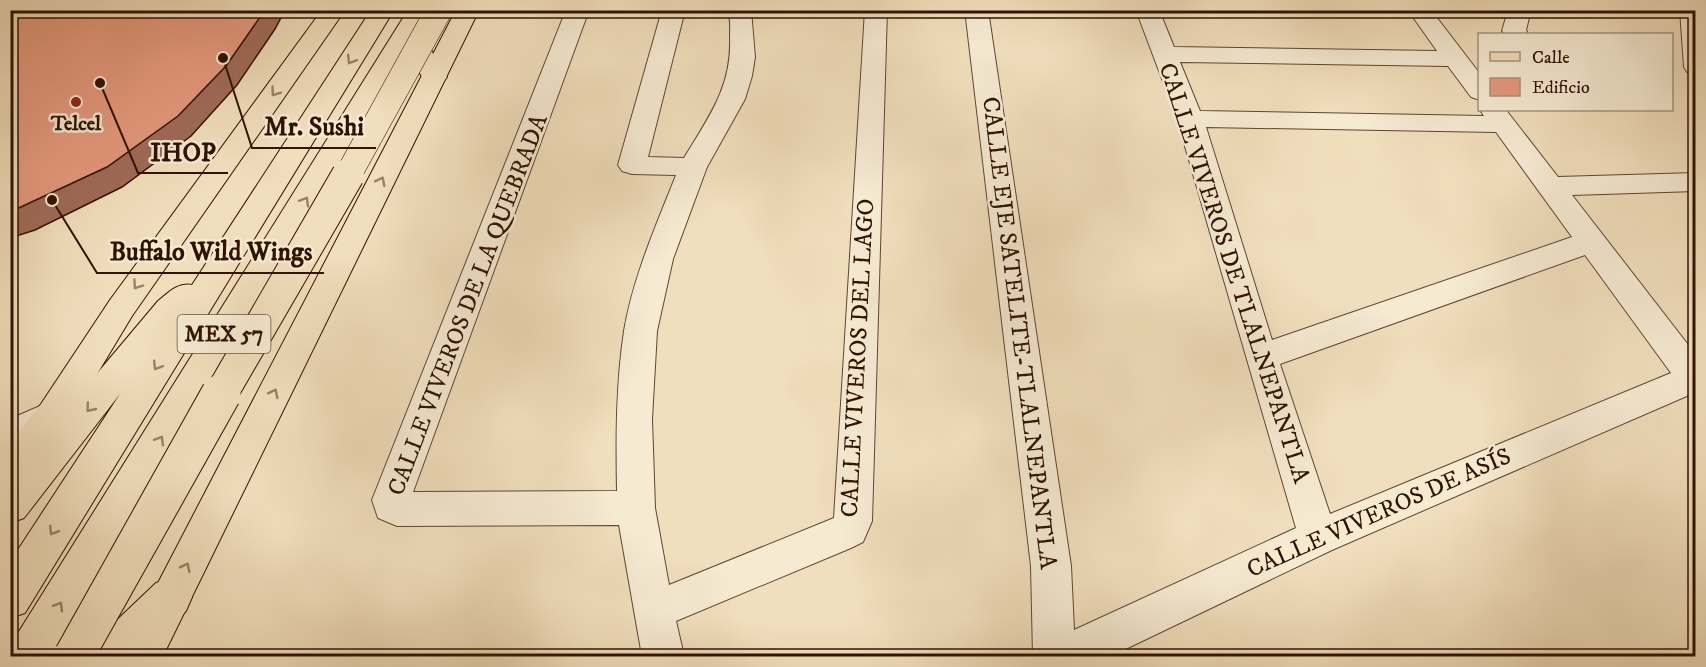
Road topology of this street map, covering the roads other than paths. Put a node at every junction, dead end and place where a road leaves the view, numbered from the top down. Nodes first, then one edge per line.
1 (334, 10) edge
2 (383, 10) edge
3 (439, 10) edge
4 (468, 10) edge
5 (578, 10) edge
6 (674, 10) edge
7 (739, 10) edge
8 (876, 10) edge
9 (976, 10) edge
10 (1147, 10) edge
11 (1419, 10) edge
12 (1520, 10) edge
13 (1691, 10) edge
14 (414, 21) edge
15 (1516, 33) edge
16 (1164, 54) junction
17 (1455, 59) junction
18 (1689, 71) edge
19 (434, 76) junction
20 (1478, 91) edge
21 (1498, 117) edge
22 (1190, 119) junction
23 (693, 167) junction
24 (1695, 182) edge
25 (1550, 186) junction
26 (1592, 242) junction
27 (215, 274) junction
28 (1261, 357) junction
29 (1695, 378) edge
30 (54, 414) junction
31 (10, 436) edge
32 (10, 471) edge
33 (10, 506) edge
34 (636, 508) junction
35 (1318, 537) junction
36 (171, 597) junction
37 (10, 599) edge
38 (652, 611) junction
39 (28, 657) edge
40 (74, 657) edge
41 (110, 657) edge
42 (141, 657) edge
43 (663, 657) edge
44 (1054, 657) edge
45 (1066, 657) edge

1 -> 30 main road
2 -> 27 main road, MEX 57
3 - 40 main road, bridge
4 - 19 main road
5 - 34 street, CALLE VIVEROS DE LA QUEBRADA
6 - 23 street
7 - 23 street
8 - 38 street, CALLE VIVEROS DEL LAGO
9 - 44 street, CALLE EJE SATELITE-TLALNEPANTLA
10 - 16 street, CALLE VIVEROS DE TLALNEPANTLA
11 - 17 street
12 - 15 street
13 - 18 street
14 - 19 main road
39 -> 14 main road, MEX 57
16 - 17 street
16 - 22 street, CALLE VIVEROS DE TLALNEPANTLA
17 - 20 street
36 -> 19 main road
21 - 22 street
21 - 25 street
22 - 28 street, CALLE VIVEROS DE TLALNEPANTLA
23 - 34 street
24 - 25 street
25 - 26 street
26 - 28 street
26 - 29 street
27 -> 33 main road
27 -> 37 main road, MEX 57
28 - 35 street, CALLE VIVEROS DE TLALNEPANTLA
29 - 35 street, CALLE VIVEROS DE ASÍS
30 - 31 street
30 - 32 main road
34 - 38 street
35 - 45 street, CALLE VIVEROS DE ASÍS
36 - 41 main road
36 - 42 main road
38 - 43 street

